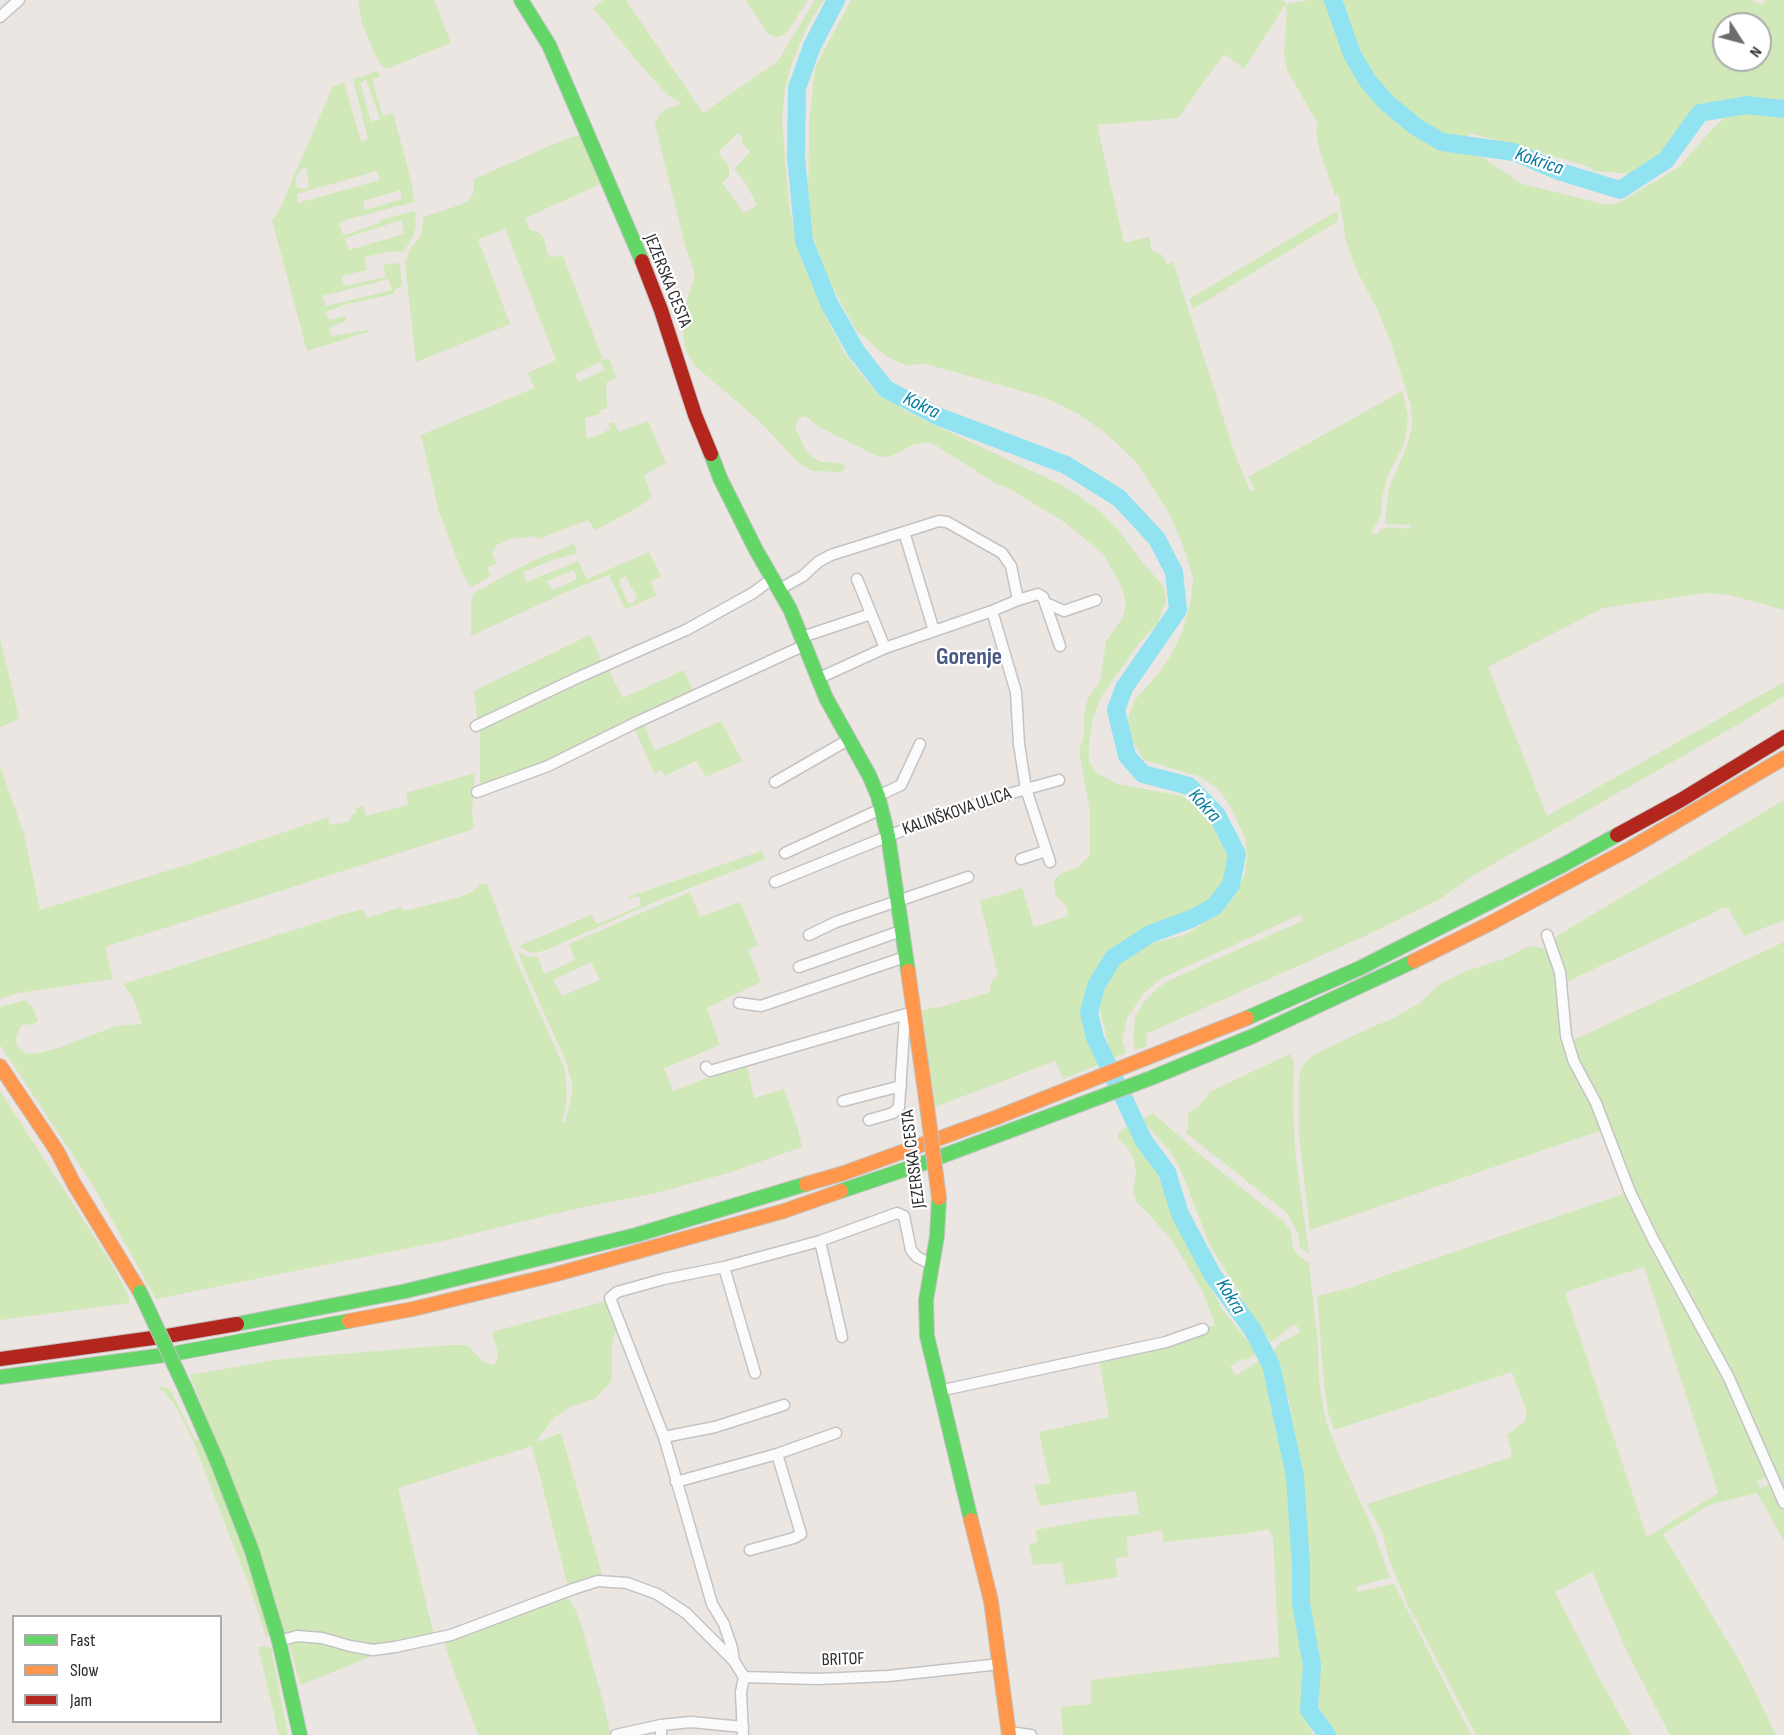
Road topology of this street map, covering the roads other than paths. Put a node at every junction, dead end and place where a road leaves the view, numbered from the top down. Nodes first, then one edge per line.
1 (19, 0) edge
2 (521, 0) edge
3 (0, 16) edge
4 (904, 532) junction
5 (857, 579) dead end
6 (777, 584) junction
7 (1018, 600) junction
8 (1096, 600) dead end
9 (1046, 603) junction
10 (992, 611) junction
11 (871, 614) junction
12 (934, 631) junction
13 (803, 641) junction
14 (1060, 646) dead end
15 (885, 648) junction
16 (817, 679) junction
17 (476, 726) dead end
18 (1784, 737) edge
19 (848, 740) junction
20 (920, 744) dead end
21 (1784, 758) edge
22 (1059, 780) dead end
23 (775, 782) dead end
24 (1026, 789) junction
25 (477, 792) dead end
26 (880, 803) junction
27 (888, 836) junction
28 (1046, 850) junction
29 (785, 853) dead end
30 (1021, 859) dead end
31 (1050, 862) dead end
32 (968, 877) dead end
33 (775, 882) dead end
34 (896, 901) junction
35 (901, 931) junction
36 (810, 935) dead end
37 (1547, 935) dead end
38 (905, 957) junction
39 (799, 967) dead end
40 (739, 1003) dead end
41 (909, 1014) junction
42 (0, 1066) edge
43 (706, 1067) dead end
44 (901, 1086) junction
45 (843, 1101) dead end
46 (869, 1120) dead end
47 (820, 1241) junction
48 (931, 1264) junction
49 (724, 1267) junction
50 (1203, 1329) dead end
51 (842, 1337) dead end
52 (0, 1359) edge
53 (755, 1372) dead end
54 (0, 1377) edge
55 (939, 1391) junction
56 (784, 1406) dead end
57 (836, 1433) dead end
58 (664, 1437) junction
59 (777, 1454) junction
60 (676, 1482) junction
61 (1784, 1503) edge
62 (750, 1550) dead end
63 (279, 1641) junction
64 (734, 1661) junction
65 (1000, 1664) junction
66 (744, 1677) junction
67 (661, 1730) edge
68 (743, 1731) edge
69 (1009, 1734) edge
70 (300, 1735) edge
71 (616, 1735) edge
72 (1031, 1735) edge

1 - 3 street
2 - 6 main road, JEZERSKA CESTA
4 - 6 street
4 - 7 street
4 - 12 street
5 - 11 street
6 - 13 main road, JEZERSKA CESTA
6 - 17 street
7 - 9 street
7 - 10 street
8 - 9 street
9 - 14 street
10 - 12 street
10 - 24 street, KALINŠKOVA ULICA
11 - 13 street
11 - 15 street
12 - 15 street
13 - 16 main road, JEZERSKA CESTA
13 - 25 street
15 - 16 street
16 - 19 main road, JEZERSKA CESTA
18 - 52 main road
19 - 23 street
19 - 26 main road, JEZERSKA CESTA
20 - 26 street
21 - 54 main road
22 - 24 street, KALINŠKOVA ULICA
24 - 27 street, KALINŠKOVA ULICA
24 - 28 street, KALINŠKOVA ULICA
26 - 27 main road, JEZERSKA CESTA
26 - 29 street
27 - 33 street
27 - 34 main road, JEZERSKA CESTA
28 - 30 street
28 - 31 street, KALINŠKOVA ULICA
32 - 34 street
34 - 35 main road, JEZERSKA CESTA
34 - 36 street
35 - 38 main road, JEZERSKA CESTA
35 - 39 street
37 - 61 street
38 - 40 street
38 - 41 main road, JEZERSKA CESTA
41 - 43 street
41 - 44 street
41 - 48 main road, JEZERSKA CESTA, bridge
42 - 63 main road, bridge
44 - 45 street, JEZERSKA CESTA
44 - 46 street
47 - 48 street
47 - 49 street
47 - 51 street
48 - 55 main road, JEZERSKA CESTA
49 - 53 street
49 - 58 street
50 - 55 street
55 - 65 main road
56 - 58 street
57 - 59 street
58 - 60 street
59 - 60 street
59 - 62 street
60 - 64 street
63 - 64 street
63 - 70 main road
64 - 66 street
65 - 66 street, BRITOF
65 - 69 main road
66 - 68 street
67 - 68 street
67 - 71 street
69 - 72 street

